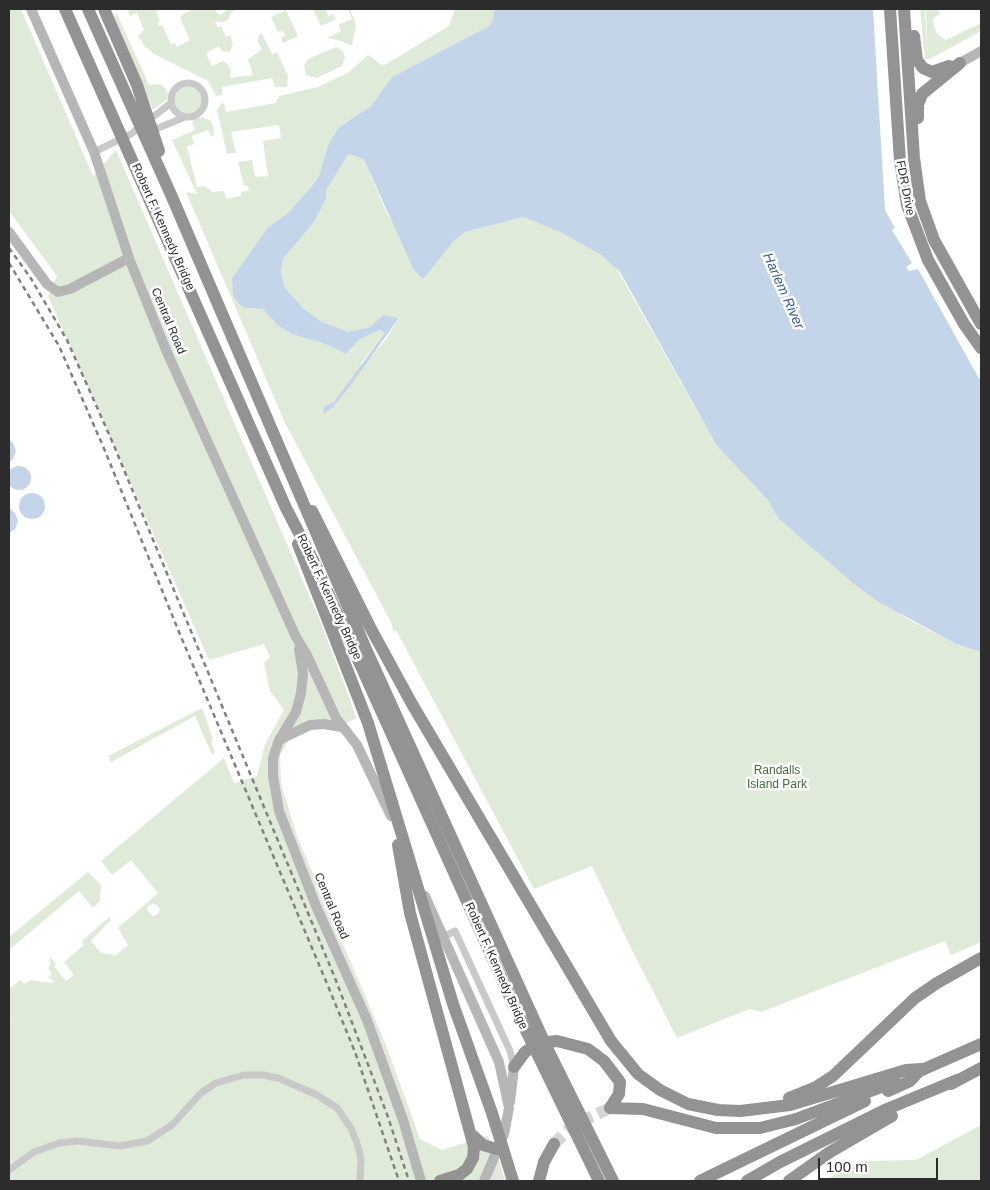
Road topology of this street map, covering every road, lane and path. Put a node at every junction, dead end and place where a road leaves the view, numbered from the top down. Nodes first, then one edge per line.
1 (30, 9) edge
2 (66, 9) edge
3 (88, 9) edge
4 (104, 9) edge
5 (890, 9) edge
6 (904, 9) edge
7 (912, 9) edge
8 (981, 51) edge
9 (960, 63) junction
10 (171, 103) junction
11 (185, 117) junction
12 (131, 134) junction
13 (94, 152) junction
14 (172, 197) junction
15 (929, 227) junction
16 (9, 232) edge
17 (129, 258) junction
18 (981, 324) edge
19 (981, 348) edge
20 (297, 485) junction
21 (286, 508) junction
22 (296, 637) junction
23 (341, 728) junction
24 (279, 740) junction
25 (389, 791) junction
26 (443, 937) junction
27 (981, 958) edge
28 (981, 1044) edge
29 (514, 1067) junction
30 (981, 1068) edge
31 (921, 1070) junction
32 (958, 1080) junction
33 (509, 1108) junction
34 (887, 1109) junction
35 (740, 1111) junction
36 (472, 1136) junction
37 (554, 1144) tunnel mouth
38 (497, 1149) junction
39 (735, 1167) junction
40 (9, 1170) edge
41 (360, 1181) edge
42 (421, 1181) edge
43 (440, 1181) edge
44 (484, 1181) edge
45 (513, 1181) edge
46 (539, 1181) edge
47 (599, 1181) edge
48 (613, 1181) edge
49 (700, 1181) edge
50 (712, 1181) edge
51 (747, 1181) edge
52 (789, 1181) edge

1 - 13 street, Central Road
2 - 21 highway, Robert F. Kennedy Bridge
3 - 14 highway, Robert F. Kennedy Bridge
4 - 14 highway
5 - 19 highway, FDR Drive
6 - 15 highway, FDR Drive
7 - 9 highway
8 - 9 street
9 - 15 highway
10 - 11 street
10 - 11 street
10 - 12 street
11 - 12 street
12 - 13 street
13 - 17 street, Central Road
14 - 20 highway, Robert F. Kennedy Bridge
15 - 18 highway, FDR Drive
16 - 17 street
17 - 22 street, Central Road
20 - 35 highway
20 - 48 highway, Robert F. Kennedy Bridge
21 - 25 highway
21 - 47 highway, Robert F. Kennedy Bridge
22 - 23 street, Central Road
22 - 24 street, Central Road
23 - 24 street
23 - 26 street, Central Road
24 - 42 street, Central Road
25 - 36 highway
25 - 45 highway
26 - 29 street, Central Road
26 - 33 street, Central Road
27 - 35 highway
28 - 31 highway
29 - 31 highway
29 - 33 street, Central Road
30 - 32 highway
31 - 35 highway
31 - 39 highway
32 - 34 highway
32 - 52 highway
33 - 38 street, Central Road
34 - 39 highway
34 - 51 highway
36 - 38 highway
36 - 43 highway
37 - 46 highway
38 - 44 street, Central Road
39 - 49 highway
39 - 50 highway
40 - 41 street

